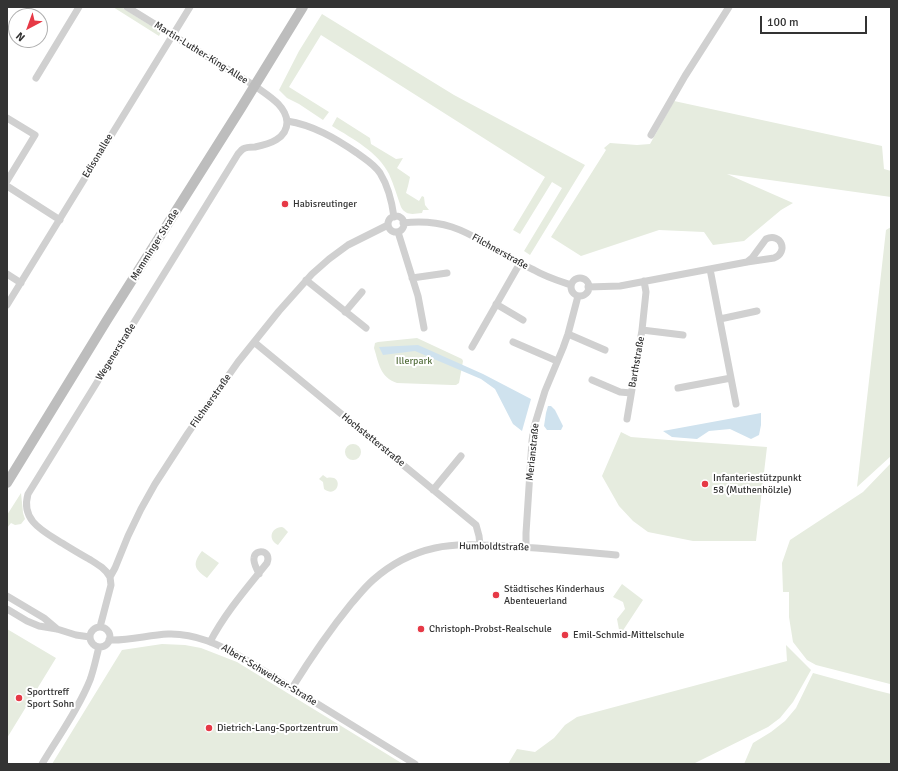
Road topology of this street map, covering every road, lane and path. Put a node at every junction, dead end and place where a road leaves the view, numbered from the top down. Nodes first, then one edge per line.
1 (79, 7) edge
2 (190, 7) edge
3 (303, 7) edge
4 (729, 7) edge
5 (129, 8) edge
6 (173, 35) junction
7 (36, 78) dead end
8 (255, 86) junction
9 (7, 118) edge
10 (287, 123) junction
11 (650, 135) dead end
12 (7, 181) edge
13 (7, 186) edge
14 (394, 217) junction
15 (60, 220) junction
16 (403, 223) junction
17 (388, 225) junction
18 (398, 232) junction
19 (747, 262) junction
20 (520, 263) junction
21 (710, 269) junction
22 (447, 273) dead end
23 (7, 274) edge
24 (412, 278) junction
25 (306, 280) junction
26 (644, 281) junction
27 (21, 283) junction
28 (571, 285) junction
29 (588, 287) junction
30 (362, 292) dead end
31 (578, 296) junction
32 (496, 304) junction
33 (7, 305) edge
34 (757, 311) dead end
35 (346, 312) junction
36 (720, 319) junction
37 (523, 320) dead end
38 (366, 328) dead end
39 (424, 328) dead end
40 (642, 330) junction
41 (568, 334) junction
42 (684, 335) dead end
43 (254, 342) junction
44 (513, 342) dead end
45 (472, 347) dead end
46 (605, 350) dead end
47 (557, 361) junction
48 (731, 378) junction
49 (592, 380) dead end
50 (678, 388) dead end
51 (631, 393) junction
52 (736, 404) dead end
53 (627, 419) dead end
54 (461, 456) dead end
55 (7, 483) edge
56 (433, 490) junction
57 (480, 545) junction
58 (526, 547) junction
59 (616, 555) dead end
60 (259, 574) dead end
61 (110, 577) junction
62 (7, 596) edge
63 (7, 609) edge
64 (100, 627) junction
65 (57, 629) junction
66 (90, 637) junction
67 (109, 640) junction
68 (210, 642) junction
69 (99, 647) junction
70 (292, 688) junction
71 (42, 764) edge
72 (415, 764) edge

1 - 7 street
2 - 6 street, Edisonallee
3 - 8 main road, Memminger Straße
4 - 11 street
5 - 6 street, Martin-Luther-King-Allee
6 - 8 street, Martin-Luther-King-Allee
6 - 15 street, Edisonallee
8 - 10 street
8 - 55 main road, Memminger Straße
9 - 12 street
10 - 14 street
10 - 61 street, Wegenerstraße
13 - 15 street
14 - 16 street
14 - 17 street, Filchnerstraße
15 - 27 street, Edisonallee
16 - 18 street
16 - 20 street, Filchnerstraße
17 - 18 street
17 - 25 street, Filchnerstraße
18 - 24 street
19 - 19 street, Filchnerstraße
19 - 21 street, Filchnerstraße
20 - 28 street, Filchnerstraße
20 - 32 street
21 - 26 street, Filchnerstraße
21 - 36 street
22 - 24 street
23 - 27 street
24 - 39 street
25 - 35 street
25 - 43 street, Filchnerstraße
26 - 29 street, Filchnerstraße
26 - 40 street, Barthstraße
27 - 33 street, Edisonallee
28 - 29 street, Filchnerstraße
28 - 31 street
29 - 31 street
30 - 35 street
31 - 41 street, Merianstraße
32 - 37 street
32 - 45 street
34 - 36 street
35 - 38 street
36 - 48 street
40 - 42 street, Barthstraße
40 - 51 street, Barthstraße
41 - 46 street
41 - 47 street, Merianstraße
43 - 56 street, Hochstetterstraße
43 - 61 street, Filchnerstraße
44 - 47 street
47 - 58 street, Merianstraße
48 - 50 street
48 - 52 street
49 - 51 street, Barthstraße
51 - 53 street, Barthstraße
54 - 56 street
56 - 57 street, Hochstetterstraße
57 - 58 street, Humboldtstraße
57 - 70 street, Humboldtstraße
58 - 59 street, Humboldtstraße
60 - 68 street
61 - 64 street, Filchnerstraße
62 - 65 street
63 - 65 street
64 - 66 street
64 - 67 street
65 - 66 street
66 - 69 street
67 - 68 street, Albert-Schweitzer-Straße
67 - 69 street
68 - 70 street, Albert-Schweitzer-Straße
69 - 71 street
70 - 72 street, Albert-Schweitzer-Straße

